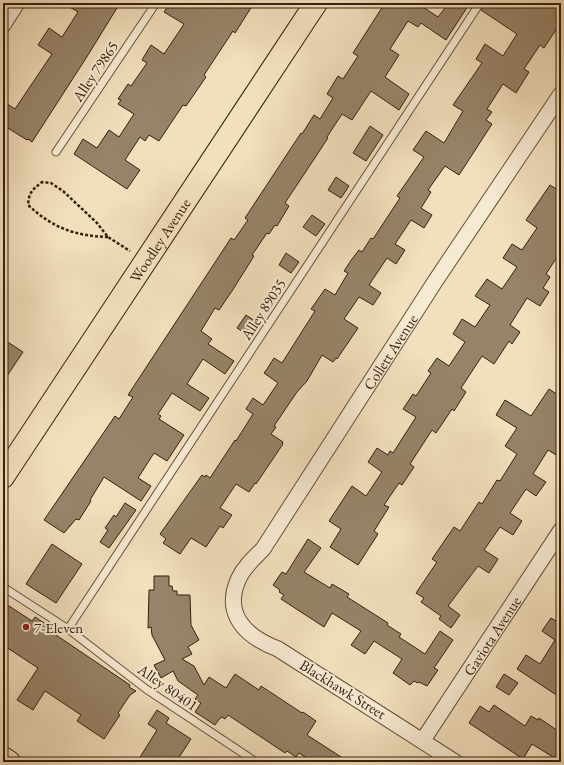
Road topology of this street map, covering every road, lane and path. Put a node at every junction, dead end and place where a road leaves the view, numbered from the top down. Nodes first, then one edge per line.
1 (17, 3) edge
2 (156, 3) edge
3 (316, 3) edge
4 (480, 3) edge
5 (3, 25) edge
6 (561, 94) edge
7 (56, 152) dead end
8 (108, 237) junction
9 (146, 261) junction
10 (3, 477) edge
11 (561, 530) edge
12 (3, 587) edge
13 (235, 614) joint
14 (68, 629) junction
15 (423, 740) junction
16 (3, 758) edge
17 (9, 762) edge
18 (256, 762) edge
19 (455, 762) edge

1 - 5 street
2 - 7 lane, Alley 79865
3 - 9 main road, Woodley Avenue
4 - 14 lane, Alley 89035
6 - 13 street, Collett Avenue
8 - 8 path
8 - 9 path
9 - 10 main road, Woodley Avenue
11 - 15 street, Gaviota Avenue
12 - 14 lane, Alley 80401
13 - 15 street, Blackhawk Street
14 - 18 lane, Alley 80401
15 - 19 street, Blackhawk Street
16 - 17 main road

